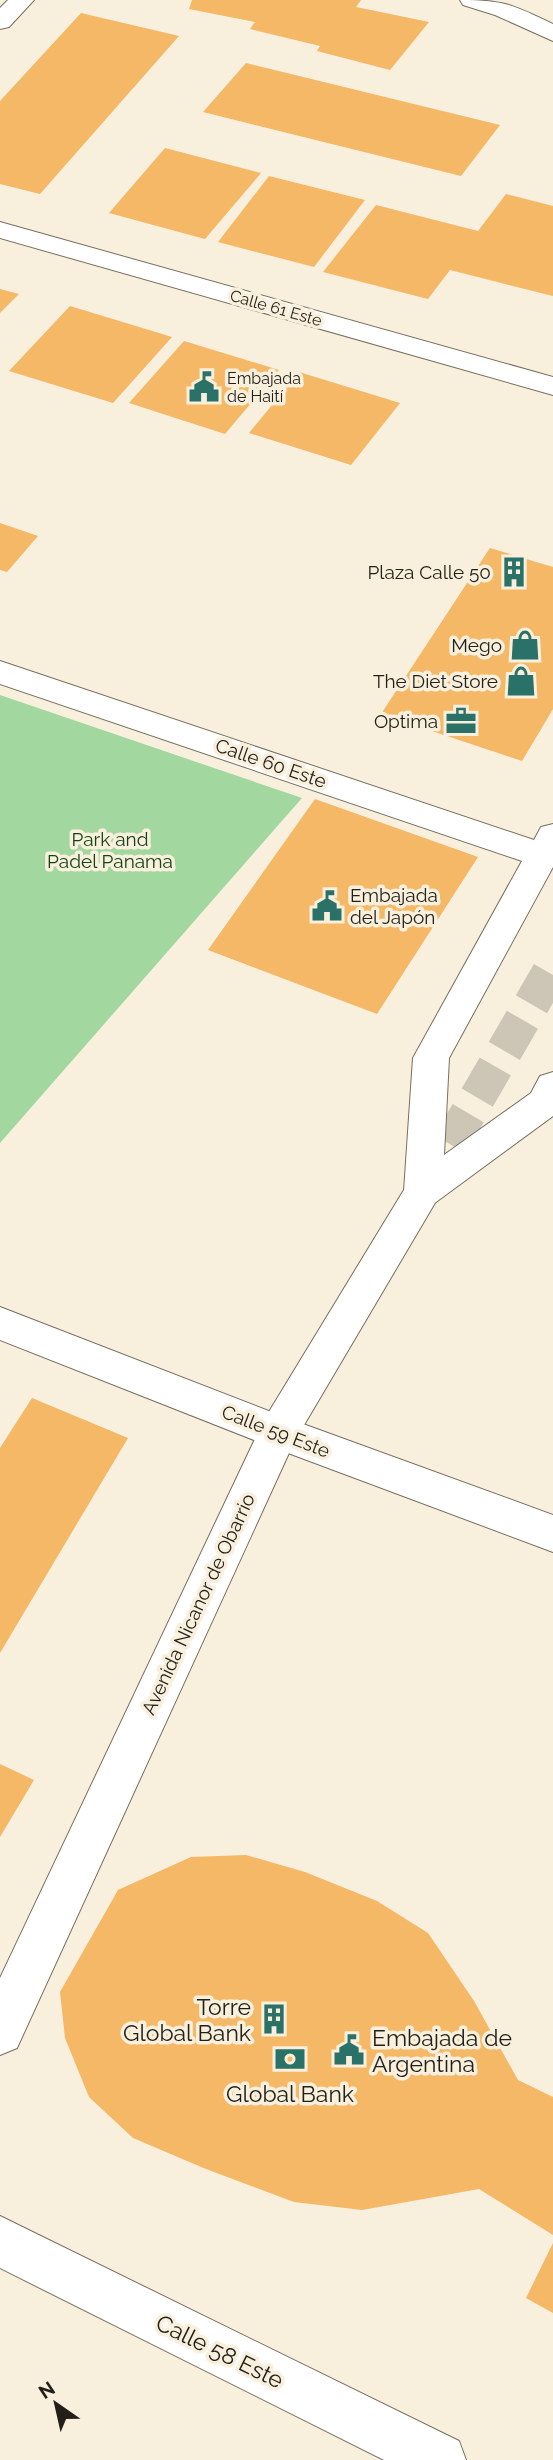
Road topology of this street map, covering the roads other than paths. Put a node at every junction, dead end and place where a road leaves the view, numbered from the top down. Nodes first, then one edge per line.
1 (22, 0) edge
2 (472, 0) edge
3 (504, 10) junction
4 (553, 14) edge
5 (0, 22) edge
6 (553, 34) edge
7 (0, 230) edge
8 (553, 386) edge
9 (0, 671) edge
10 (547, 845) edge
11 (553, 1086) edge
12 (423, 1191) junction
13 (0, 1324) edge
14 (278, 1432) junction
15 (553, 1534) edge
16 (0, 2031) edge
17 (0, 2241) edge
18 (440, 2460) edge

1 - 5 street
2 - 3 street
3 - 4 street
3 - 6 street
7 - 8 street, Calle 61 Este
9 - 10 street, Calle 60 Este
10 - 12 street, Avenida Nicanor de Obarrio
11 - 12 street, Avenida Nicanor de Obarrio
12 - 14 street, Avenida Nicanor de Obarrio
13 - 14 street, Calle 59 Este
14 - 15 street, Calle 59 Este
14 - 16 street, Avenida Nicanor de Obarrio
17 - 18 street, Calle 58 Este

